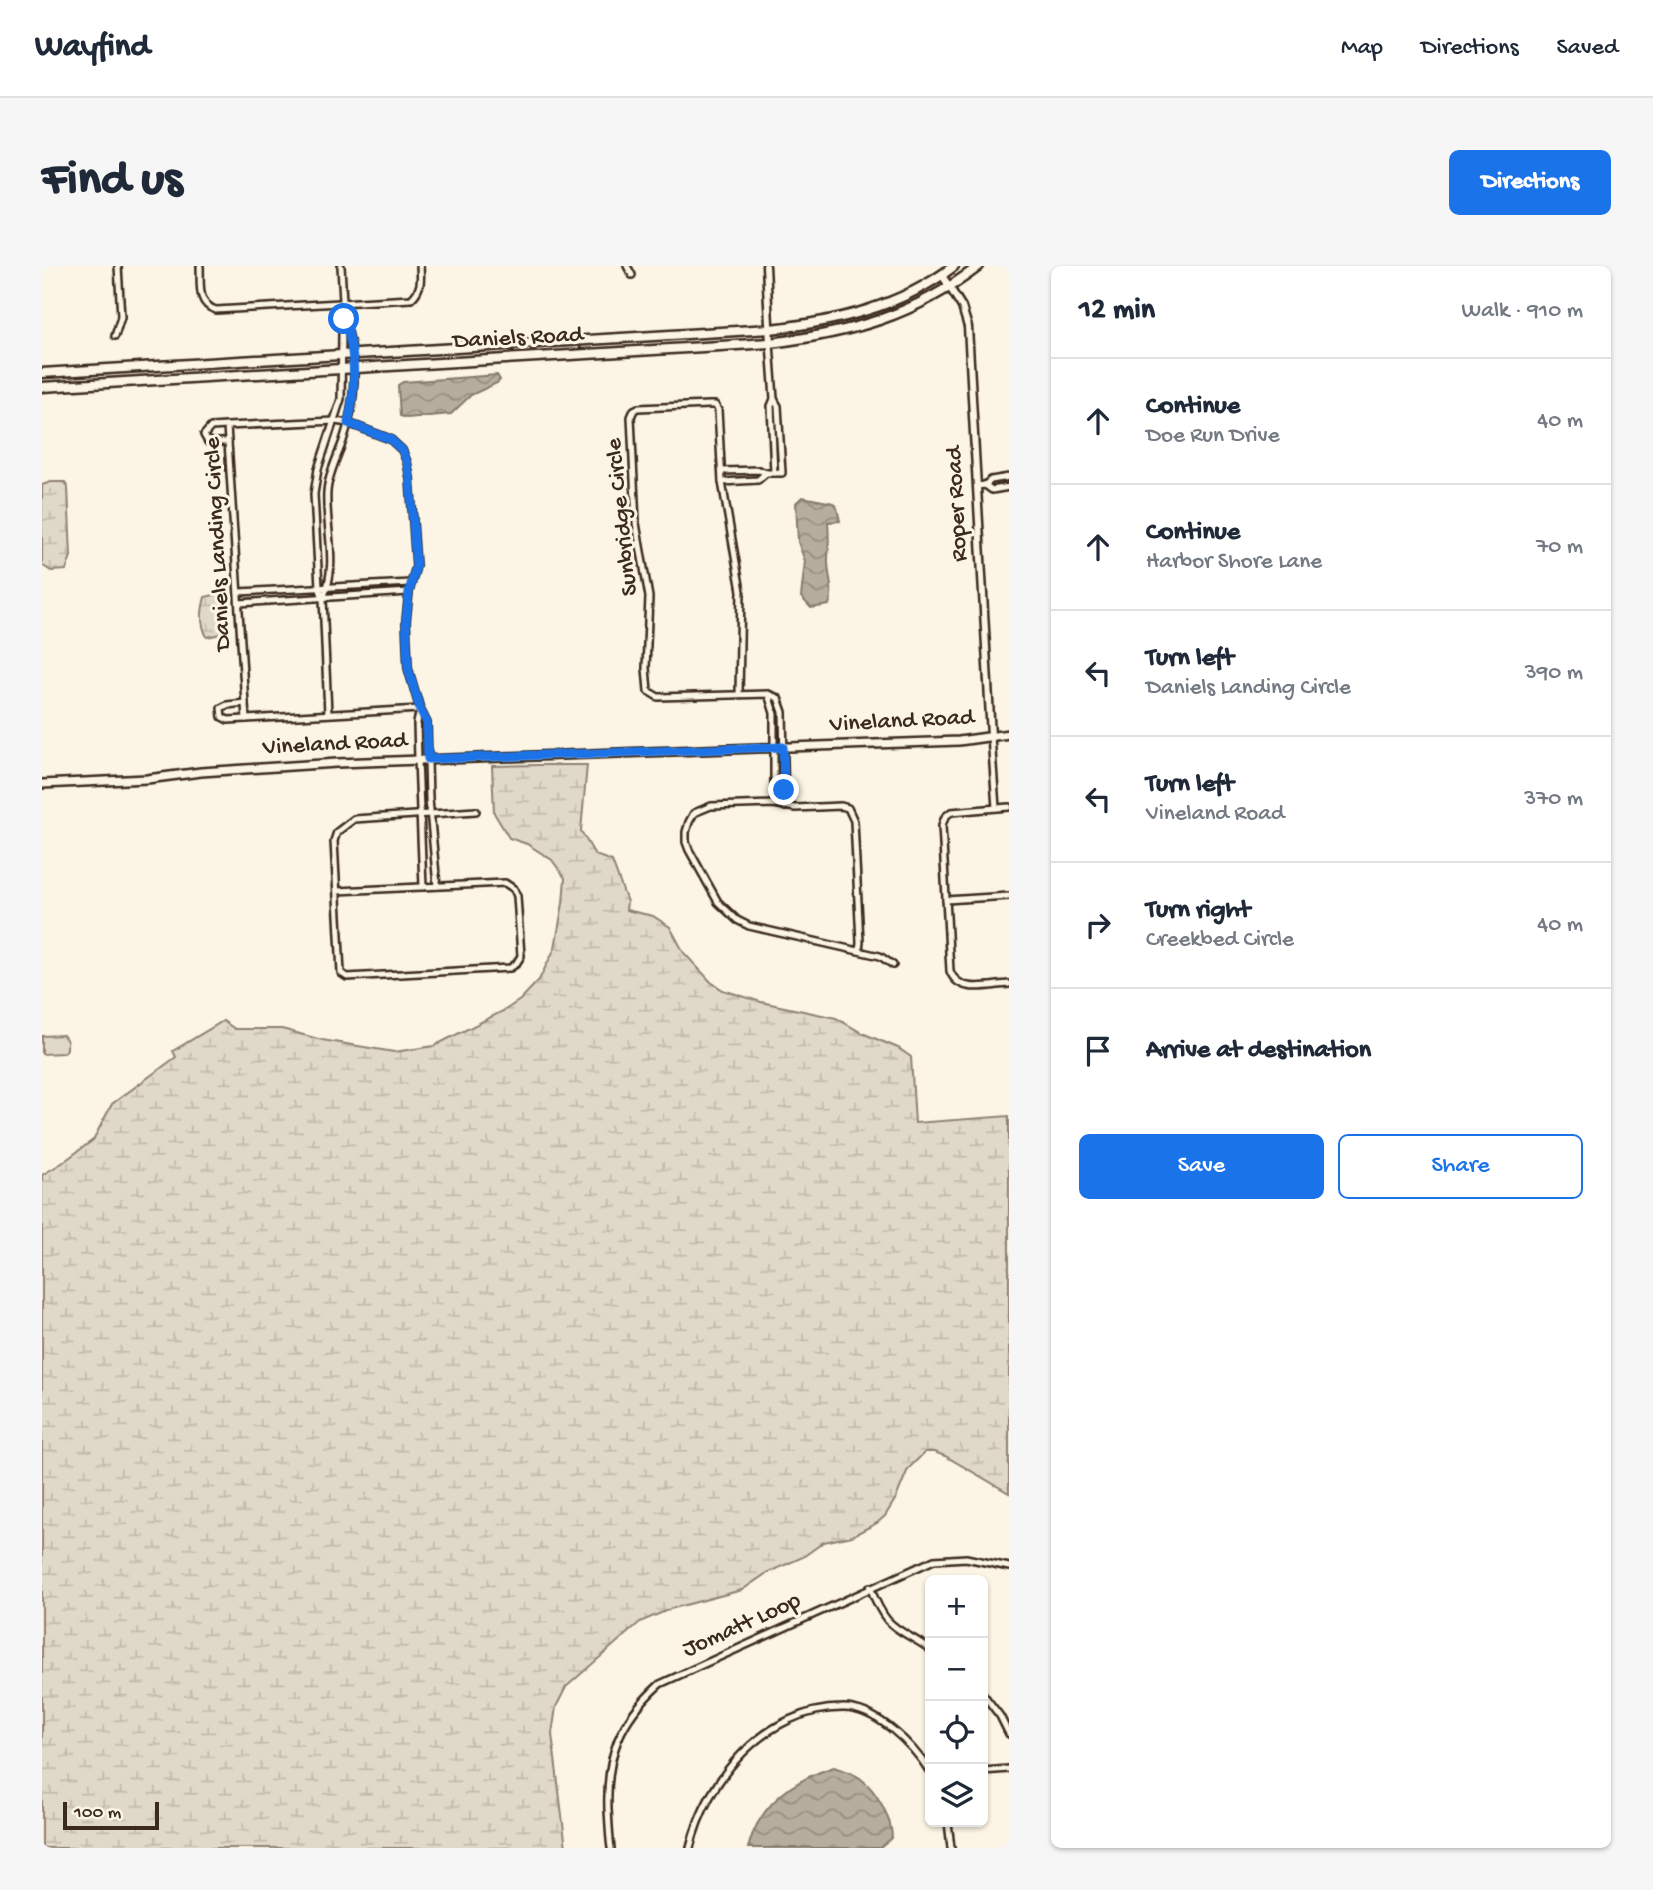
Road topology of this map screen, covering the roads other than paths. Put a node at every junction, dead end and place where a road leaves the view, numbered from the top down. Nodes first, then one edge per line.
1 (118, 266) edge
2 (200, 266) edge
3 (341, 266) edge
4 (420, 266) edge
5 (627, 266) edge
6 (766, 266) edge
7 (954, 266) edge
8 (979, 266) edge
9 (632, 275) dead end
10 (942, 275) junction
11 (951, 288) junction
12 (343, 302) junction
13 (344, 319) junction
14 (770, 329) junction
15 (115, 336) dead end
16 (771, 343) junction
17 (352, 354) junction
18 (342, 355) junction
19 (354, 368) junction
20 (343, 369) junction
21 (95, 370) junction
22 (42, 373) edge
23 (76, 385) junction
24 (42, 387) edge
25 (341, 399) junction
26 (774, 399) junction
27 (353, 401) junction
28 (335, 421) junction
29 (348, 423) junction
30 (227, 426) junction
31 (228, 442) junction
32 (722, 471) junction
33 (765, 473) junction
34 (774, 473) junction
35 (1009, 477) edge
36 (722, 482) junction
37 (981, 486) junction
38 (1009, 487) edge
39 (411, 583) junction
40 (319, 587) junction
41 (328, 587) junction
42 (238, 592) junction
43 (409, 592) junction
44 (323, 598) junction
45 (239, 603) junction
46 (739, 694) junction
47 (768, 694) junction
48 (245, 703) junction
49 (420, 709) junction
50 (774, 712) junction
51 (783, 712) junction
52 (328, 714) junction
53 (246, 719) junction
54 (417, 730) junction
55 (427, 730) junction
56 (1009, 734) edge
57 (991, 736) junction
58 (783, 747) junction
59 (773, 748) junction
60 (418, 759) junction
61 (428, 759) junction
62 (42, 784) edge
63 (429, 793) junction
64 (419, 794) junction
65 (774, 804) junction
66 (785, 807) junction
67 (1009, 807) edge
68 (996, 808) junction
69 (475, 811) dead end
70 (419, 814) junction
71 (432, 814) junction
72 (437, 886) junction
73 (423, 887) junction
74 (337, 891) junction
75 (1009, 896) edge
76 (946, 900) junction
77 (859, 951) junction
78 (894, 965) dead end
79 (1009, 984) edge
80 (1009, 1567) edge
81 (870, 1587) junction
82 (925, 1646) edge
83 (988, 1700) edge
84 (1009, 1734) edge
85 (925, 1765) edge
86 (1009, 1769) edge
87 (988, 1771) edge
88 (949, 1827) edge
89 (611, 1848) edge
90 (690, 1848) edge
91 (951, 1848) edge

1 - 15 street
2 - 12 street
3 - 12 street
4 - 12 street
5 - 9 street
6 - 14 street
7 - 10 main road, Daniels Road
8 - 11 main road, Daniels Road
10 - 11 street, Roper Road
10 - 14 main road, Daniels Road
11 - 16 main road, Daniels Road
11 - 37 street, Roper Road
12 - 13 street
13 - 17 street
13 - 18 street
14 - 16 street
14 - 17 main road, Daniels Road
16 - 19 main road, Daniels Road
16 - 26 street
17 - 18 main road, Daniels Road
17 - 19 street
18 - 20 street
18 - 21 main road, Daniels Road
19 - 20 main road, Daniels Road
19 - 27 street
20 - 23 main road, Daniels Road
20 - 25 street
21 - 22 main road, Daniels Road
21 - 23 main road
23 - 24 main road, Daniels Road
25 - 27 street
25 - 28 street
26 - 34 street
26 - 34 street
27 - 29 street
28 - 29 street, Daniels Landing Circle
28 - 30 street, Daniels Landing Circle
28 - 40 street
29 - 39 street, Daniels Landing Circle
29 - 41 street
30 - 31 street, Daniels Landing Circle
30 - 31 street
31 - 42 street, Daniels Landing Circle
32 - 33 street
32 - 36 street, Sunbridge Circle
32 - 46 street, Sunbridge Circle
33 - 34 street
33 - 36 street
35 - 37 street
36 - 46 street, Sunbridge Circle
37 - 38 street
37 - 57 street, Roper Road
39 - 41 street
39 - 43 street, Daniels Landing Circle
40 - 41 street
40 - 42 street
40 - 44 street
41 - 44 street
42 - 45 street, Daniels Landing Circle
43 - 44 street
43 - 49 street, Daniels Landing Circle
44 - 45 street
44 - 52 street
45 - 48 street, Daniels Landing Circle
46 - 47 street, Sunbridge Circle
47 - 50 street
47 - 51 street
48 - 53 street, Daniels Landing Circle
48 - 53 street
49 - 52 street
49 - 54 street, Daniels Landing Circle
49 - 55 street, Daniels Landing Circle
50 - 51 street
50 - 59 street
51 - 58 street
52 - 53 street
54 - 55 street
54 - 60 street, Daniels Landing Circle
55 - 61 street, Daniels Landing Circle
56 - 57 main road, Vineland Road
57 - 58 main road, Vineland Road
57 - 68 street
58 - 59 main road, Vineland Road
58 - 66 street
59 - 61 main road, Vineland Road
59 - 65 street
60 - 61 main road, Vineland Road
60 - 62 main road, Vineland Road
60 - 64 street, Daniels Landing Circle
61 - 63 street, Daniels Landing Circle
63 - 64 street
63 - 71 street, Daniels Landing Circle
64 - 70 street, Daniels Landing Circle
65 - 66 street
65 - 77 street
66 - 77 street
67 - 68 street
68 - 76 street
69 - 71 street
70 - 71 street
70 - 73 street, Daniels Landing Circle
70 - 74 street
71 - 72 street, Daniels Landing Circle
72 - 73 street
72 - 74 street
73 - 74 street
75 - 76 street
76 - 79 street
77 - 78 street
80 - 81 street, Jomatt Loop
81 - 82 street
81 - 89 street, Jomatt Loop
83 - 84 street
85 - 90 street
86 - 87 street
88 - 91 street

